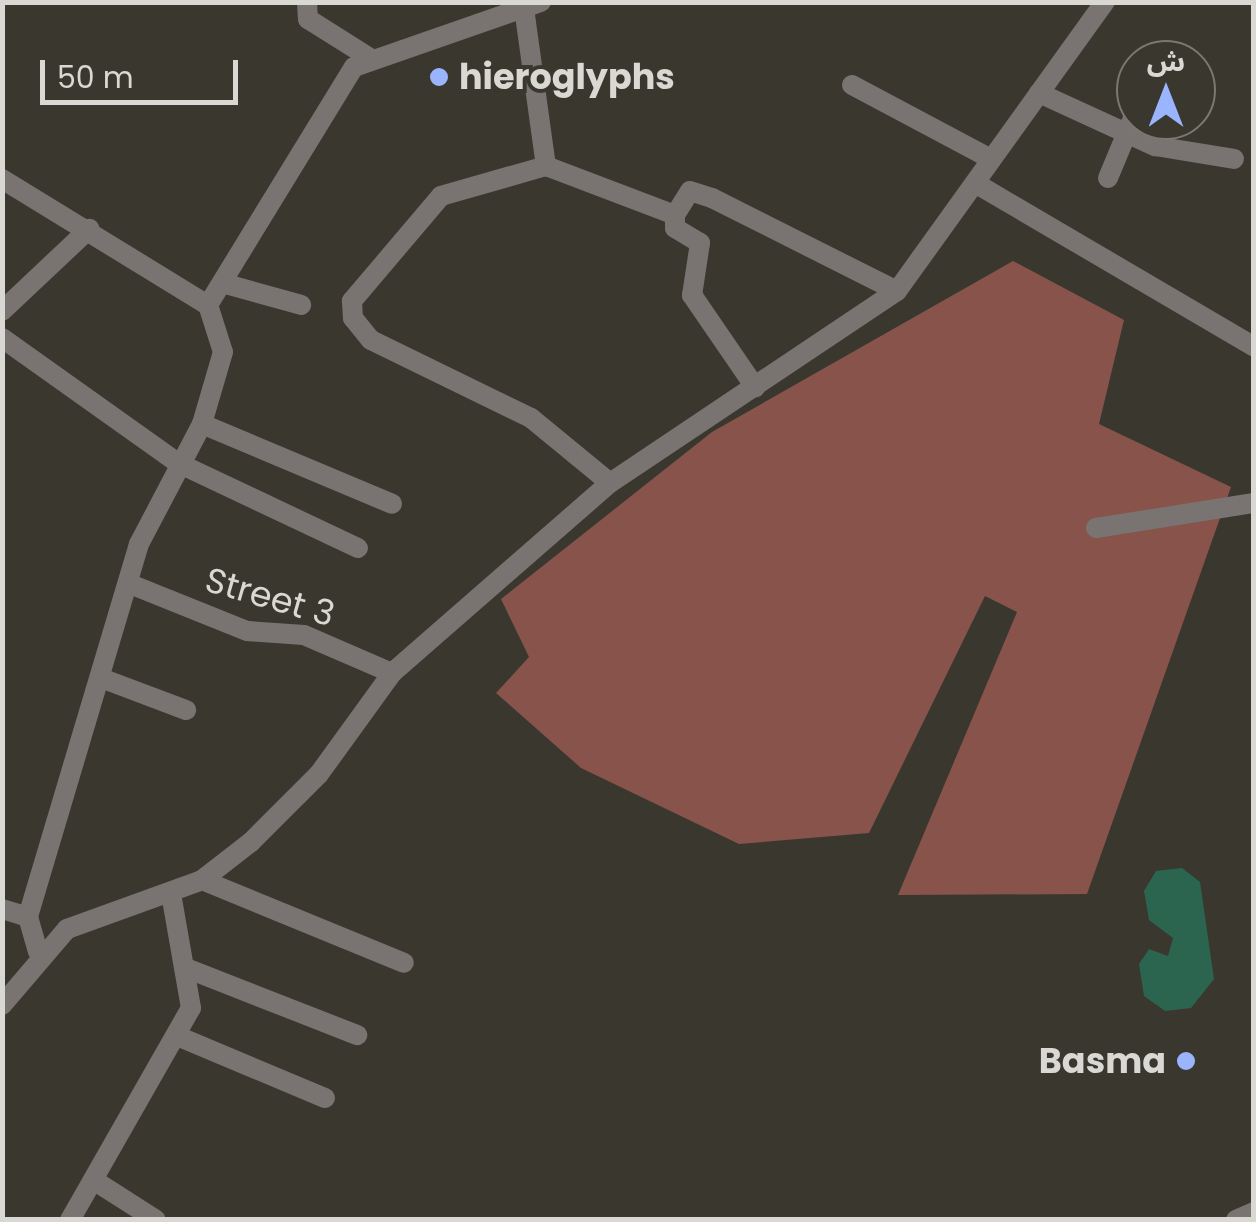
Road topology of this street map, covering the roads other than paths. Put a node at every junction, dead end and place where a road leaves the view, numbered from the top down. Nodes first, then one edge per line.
1 (307, 2) edge
2 (1105, 2) edge
3 (533, 5) edge
4 (370, 58) junction
5 (852, 85) dead end
6 (1039, 93) junction
7 (1116, 128) edge
8 (1123, 140) edge
9 (1144, 140) edge
10 (1234, 158) dead end
11 (992, 160) junction
12 (546, 166) junction
13 (1108, 178) dead end
14 (2, 179) edge
15 (975, 183) junction
16 (675, 215) junction
17 (89, 229) junction
18 (226, 284) junction
19 (897, 290) junction
20 (208, 306) junction
21 (301, 306) dead end
22 (2, 310) edge
23 (2, 338) edge
24 (1254, 347) edge
25 (755, 387) junction
26 (202, 424) junction
27 (178, 463) junction
28 (610, 482) junction
29 (1254, 502) edge
30 (392, 504) dead end
31 (1096, 528) dead end
32 (358, 548) dead end
33 (130, 584) junction
34 (392, 673) junction
35 (101, 678) junction
36 (186, 710) dead end
37 (202, 880) junction
38 (171, 893) junction
39 (2, 909) edge
40 (28, 917) junction
41 (38, 952) junction
42 (404, 963) dead end
43 (186, 968) junction
44 (2, 1004) edge
45 (357, 1034) dead end
46 (182, 1038) junction
47 (325, 1098) dead end
48 (95, 1181) junction
49 (1254, 1212) edge
50 (70, 1220) edge
51 (156, 1220) edge
52 (1236, 1220) edge

1 - 4 street
2 - 6 street
3 - 4 street
3 - 12 street
4 - 18 street
5 - 11 street
6 - 7 street
6 - 11 street
8 - 13 street
9 - 10 street
11 - 15 street
12 - 16 street
12 - 28 street
14 - 17 street
15 - 19 street
15 - 24 street
16 - 19 street
16 - 25 street
17 - 20 street
17 - 22 street
18 - 20 street
18 - 21 street
19 - 25 street
20 - 26 street
23 - 27 street
25 - 28 street
26 - 27 street
26 - 30 street
27 - 32 street
27 - 33 street
28 - 34 street
29 - 31 street
33 - 34 street, Street 3
33 - 35 street
34 - 37 street
35 - 36 street
35 - 40 street
37 - 38 street
37 - 42 street
38 - 41 street
38 - 43 street
39 - 40 street
40 - 41 street
41 - 44 street
43 - 45 street
43 - 46 street
46 - 47 street
46 - 48 street
48 - 50 street
48 - 51 street
49 - 52 street

